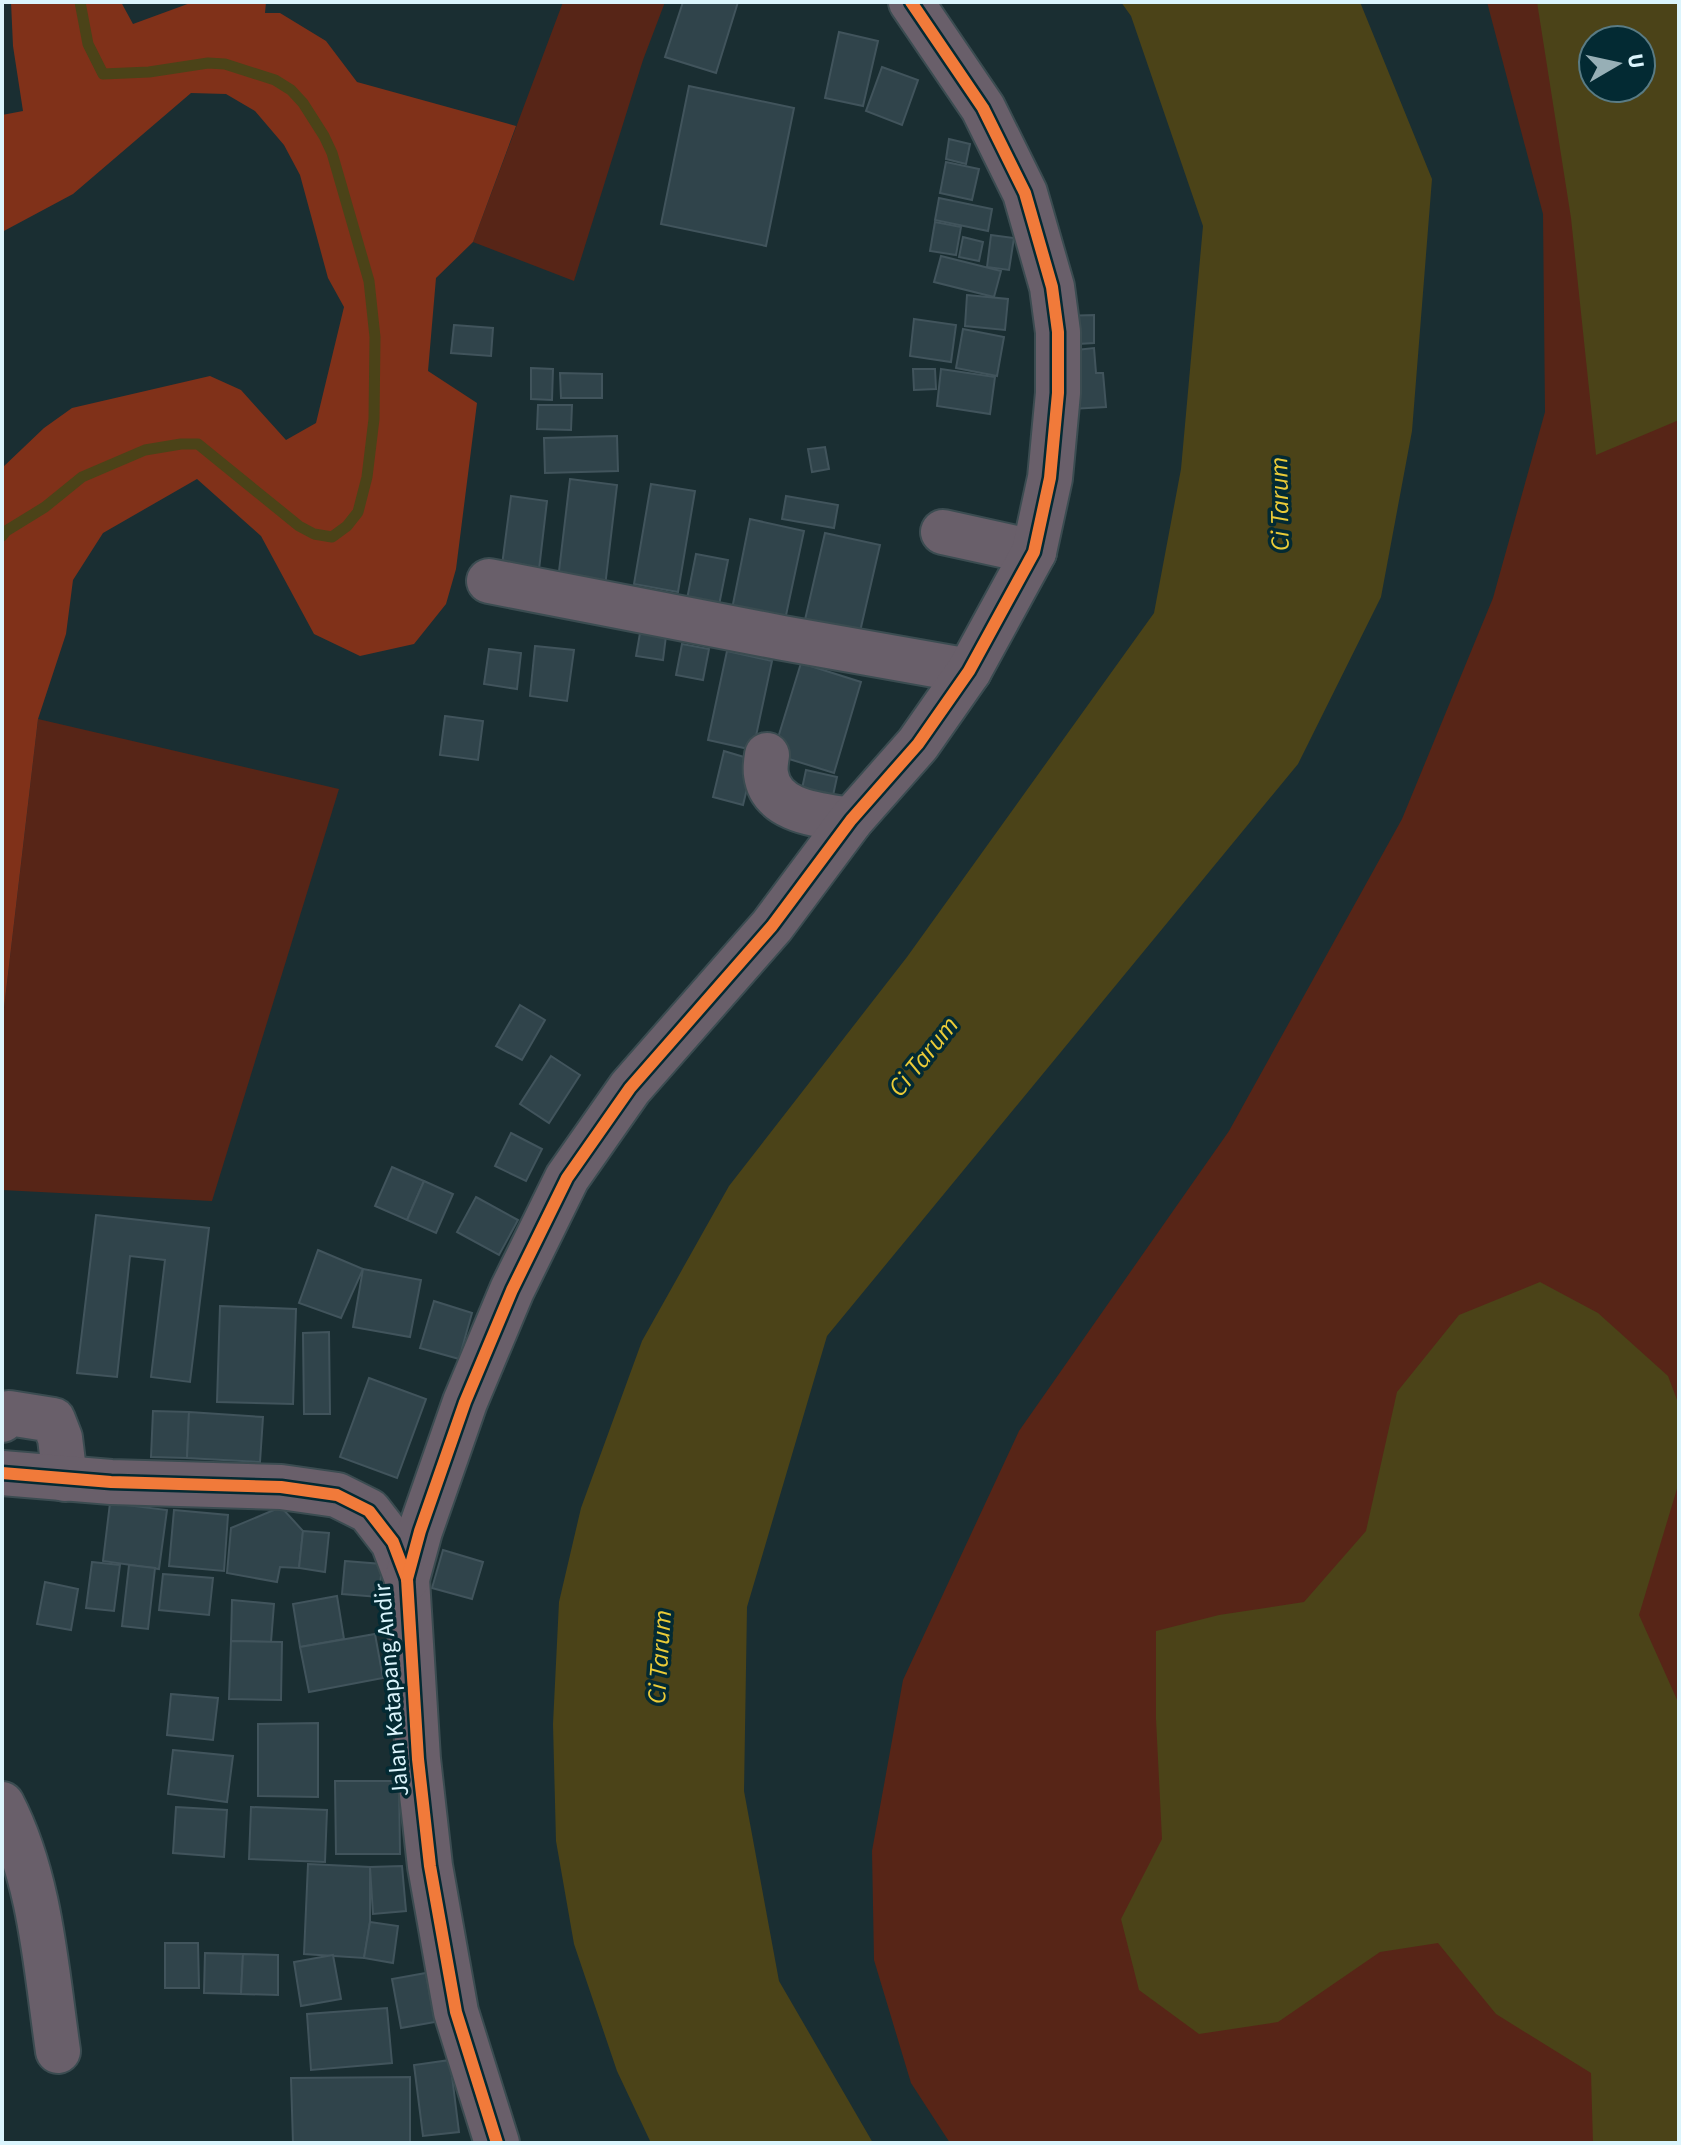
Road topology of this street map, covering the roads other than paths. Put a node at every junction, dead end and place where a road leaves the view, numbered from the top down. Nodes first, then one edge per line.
1 (911, 2) edge
2 (943, 532) dead end
3 (1034, 552) junction
4 (489, 581) dead end
5 (969, 671) junction
6 (767, 755) dead end
7 (851, 820) junction
8 (2, 1420) edge
9 (2, 1473) edge
10 (65, 1479) junction
11 (407, 1579) junction
12 (2, 1804) edge
13 (58, 2051) dead end
14 (497, 2143) edge

1 - 3 street
2 - 3 street
3 - 5 street
4 - 5 street
5 - 7 street
6 - 7 street
7 - 11 street
8 - 10 street
9 - 10 street, Jalan Katapang Andir
10 - 11 street, Jalan Katapang Andir
11 - 14 street, Jalan Katapang Andir
12 - 13 street

